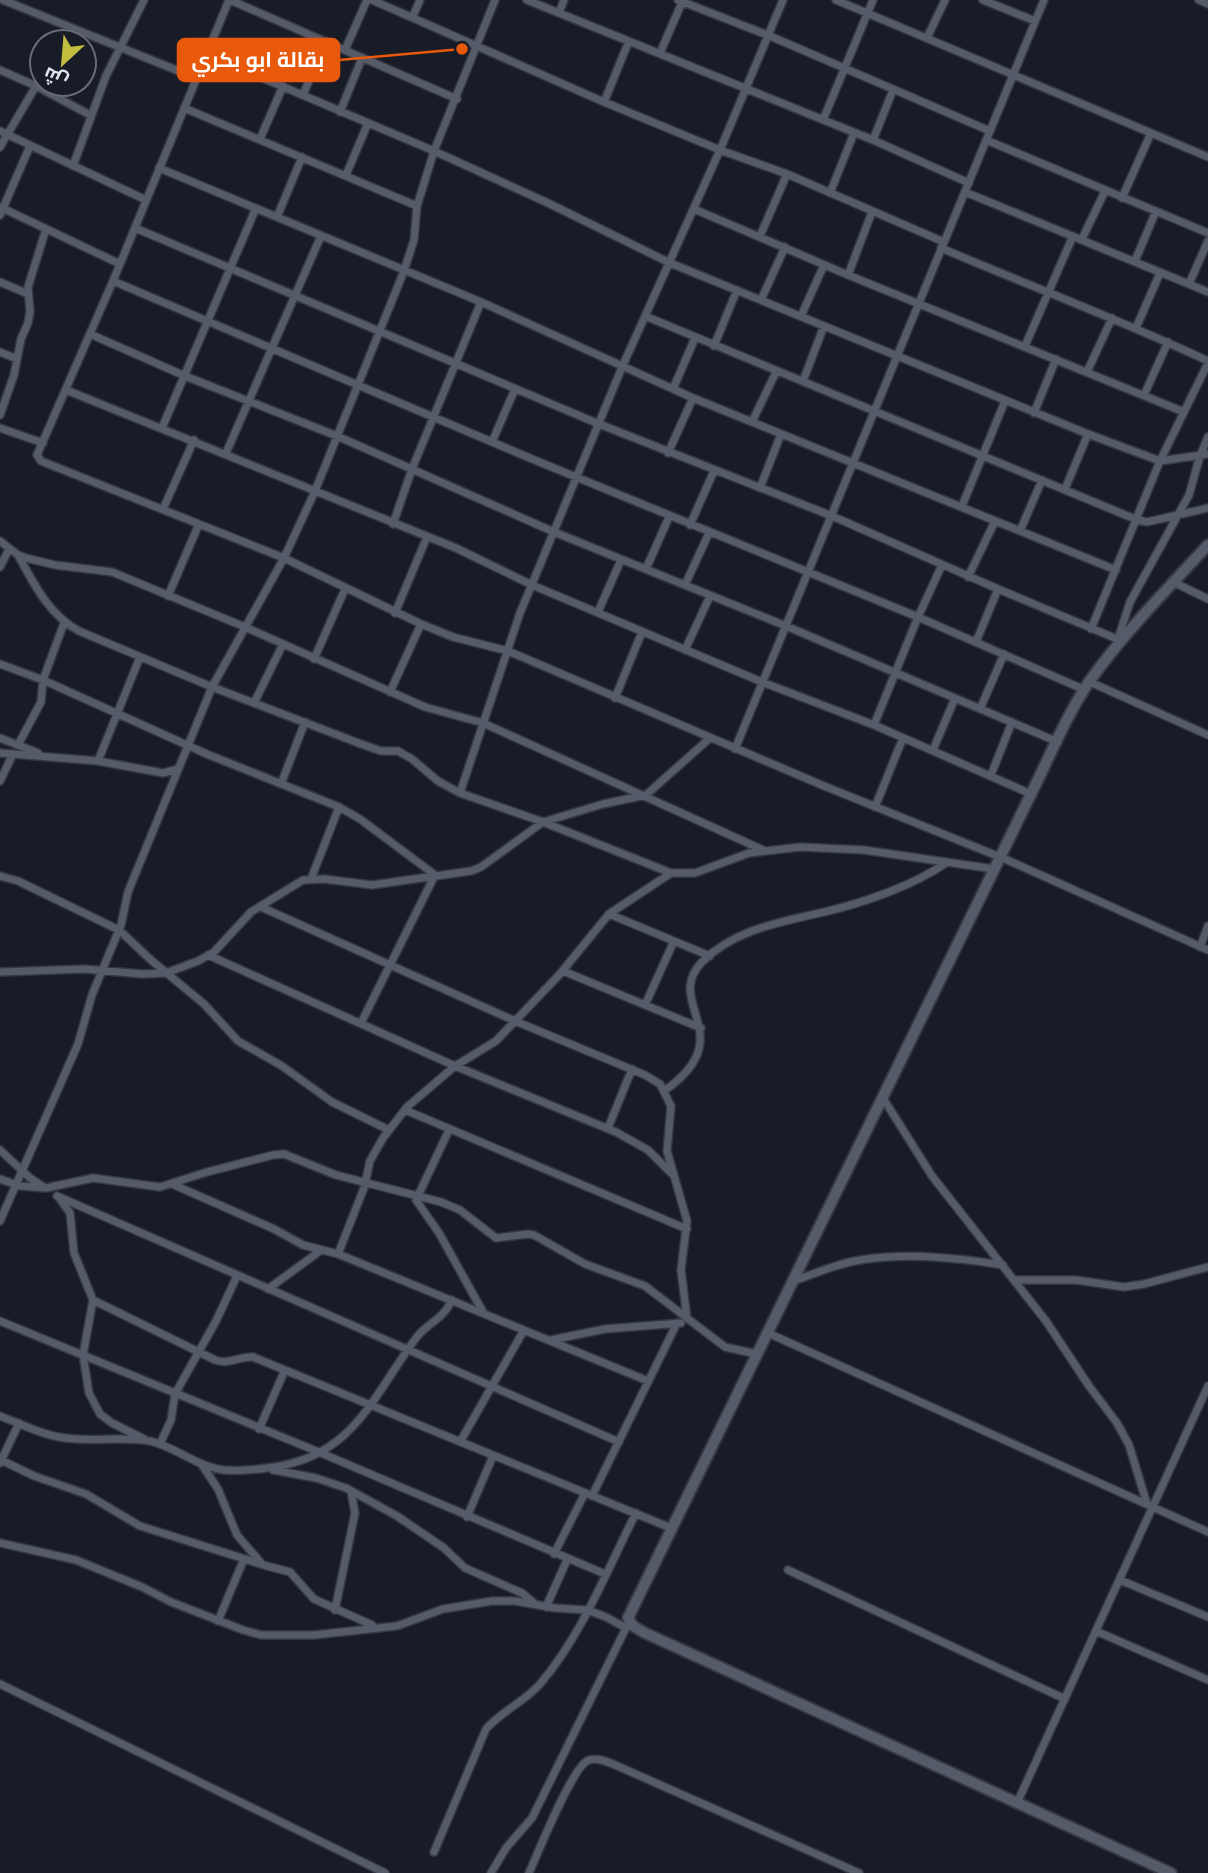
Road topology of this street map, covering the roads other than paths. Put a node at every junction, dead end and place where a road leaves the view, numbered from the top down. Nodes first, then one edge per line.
1 (3, 0) edge
2 (144, 0) edge
3 (229, 0) edge
4 (367, 0) edge
5 (372, 0) edge
6 (419, 0) edge
7 (495, 0) edge
8 (527, 0) edge
9 (564, 0) edge
10 (783, 0) edge
11 (836, 0) edge
12 (873, 0) edge
13 (945, 0) edge
14 (983, 0) edge
15 (1044, 0) edge
16 (1199, 0) edge
17 (681, 1) edge
18 (1208, 4) edge
19 (868, 12) junction
20 (559, 13) junction
21 (413, 16) junction
22 (1035, 21) junction
23 (770, 36) junction
24 (927, 38) junction
25 (325, 41) junction
26 (629, 41) junction
27 (478, 45) junction
28 (120, 48) junction
29 (345, 50) junction
30 (660, 53) junction
31 (206, 54) junction
32 (362, 58) junction
33 (0, 70) edge
34 (845, 70) junction
35 (1013, 75) junction
36 (196, 79) junction
37 (28, 82) edge
38 (283, 86) junction
39 (745, 89) junction
40 (893, 90) junction
41 (303, 95) junction
42 (30, 98) edge
43 (58, 98) edge
44 (457, 99) junction
45 (604, 102) junction
46 (184, 108) junction
47 (340, 112) junction
48 (90, 115) junction
49 (823, 120) junction
50 (368, 123) junction
51 (0, 131) edge
52 (990, 131) junction
53 (854, 132) junction
54 (1151, 133) junction
55 (9, 136) junction
56 (260, 139) junction
57 (873, 140) junction
58 (986, 140) junction
59 (30, 146) junction
60 (0, 147) edge
61 (720, 150) junction
62 (434, 151) junction
63 (1208, 157) edge
64 (302, 158) junction
65 (73, 166) junction
66 (159, 168) junction
67 (787, 174) junction
68 (345, 175) junction
69 (969, 183) junction
70 (1105, 191) junction
71 (965, 192) junction
72 (830, 193) junction
73 (1122, 198) junction
74 (146, 200) junction
75 (417, 206) junction
76 (256, 208) junction
77 (694, 209) junction
78 (1, 210) edge
79 (1156, 211) junction
80 (872, 212) junction
81 (277, 217) junction
82 (135, 228) junction
83 (46, 229) junction
84 (1208, 233) edge
85 (321, 236) junction
86 (760, 236) junction
87 (1073, 236) junction
88 (1082, 239) junction
89 (1208, 241) edge
90 (942, 245) junction
91 (785, 247) junction
92 (1135, 261) junction
93 (670, 263) junction
94 (120, 264) junction
95 (824, 265) junction
96 (230, 267) junction
97 (404, 271) junction
98 (1160, 273) junction
99 (848, 275) junction
100 (114, 281) junction
101 (0, 282) edge
102 (1189, 284) junction
103 (737, 290) junction
104 (1208, 292) edge
105 (28, 294) junction
106 (1049, 294) junction
107 (295, 298) junction
108 (761, 300) junction
109 (481, 302) junction
110 (919, 303) junction
111 (645, 316) junction
112 (802, 316) junction
113 (1112, 318) junction
114 (207, 321) junction
115 (824, 327) junction
116 (1136, 328) junction
117 (380, 331) junction
118 (90, 334) junction
119 (695, 338) junction
120 (1168, 342) junction
121 (714, 346) junction
122 (1025, 346) junction
123 (272, 348) junction
124 (0, 352) edge
125 (898, 357) junction
126 (17, 359) junction
127 (1056, 359) junction
128 (1208, 362) edge
129 (456, 364) junction
130 (623, 365) junction
131 (776, 372) junction
132 (1087, 372) junction
133 (185, 376) junction
134 (803, 381) junction
135 (359, 384) junction
136 (515, 389) junction
137 (673, 389) junction
138 (66, 390) junction
139 (1144, 395) junction
140 (693, 398) junction
141 (1005, 401) junction
142 (249, 402) junction
143 (875, 412) junction
144 (1184, 412) junction
145 (1034, 413) junction
146 (0, 415) edge
147 (433, 418) junction
148 (752, 422) junction
149 (598, 424) junction
150 (0, 428) edge
151 (162, 428) junction
152 (781, 434) junction
153 (1088, 434) junction
154 (337, 436) junction
155 (1208, 437) edge
156 (194, 440) junction
157 (492, 442) junction
158 (43, 443) junction
159 (226, 453) junction
160 (668, 453) junction
161 (982, 455) junction
162 (1204, 455) edge
163 (1160, 461) junction
164 (853, 464) junction
165 (412, 469) junction
166 (714, 471) junction
167 (576, 478) junction
168 (1042, 480) junction
169 (760, 488) junction
170 (1065, 489) junction
171 (315, 491) junction
172 (962, 506) junction
173 (1208, 508) edge
174 (163, 509) junction
175 (1180, 514) junction
176 (831, 516) junction
177 (669, 517) junction
178 (1135, 519) junction
179 (995, 521) junction
180 (199, 524) junction
181 (393, 524) junction
182 (690, 525) junction
183 (1020, 531) junction
184 (554, 532) junction
185 (709, 533) junction
186 (427, 537) junction
187 (0, 541) edge
188 (1208, 545) edge
189 (9, 549) junction
190 (18, 555) junction
191 (285, 558) junction
192 (621, 560) junction
193 (942, 565) junction
194 (0, 567) edge
195 (646, 569) junction
196 (1116, 570) junction
197 (809, 572) junction
198 (968, 577) junction
199 (1173, 582) junction
200 (685, 585) junction
201 (532, 586) junction
202 (345, 589) junction
203 (998, 589) junction
204 (167, 596) junction
205 (710, 596) junction
206 (1208, 599) edge
207 (598, 612) junction
208 (395, 613) junction
209 (918, 617) junction
210 (64, 623) junction
211 (421, 624) junction
212 (786, 626) junction
213 (245, 627) junction
214 (1091, 629) junction
215 (642, 632) junction
216 (1120, 640) junction
217 (976, 642) junction
218 (283, 644) junction
219 (685, 650) junction
220 (508, 651) junction
221 (1004, 654) junction
222 (140, 657) junction
223 (314, 659) junction
224 (0, 664) edge
225 (895, 673) junction
226 (43, 680) junction
227 (762, 682) junction
228 (1088, 686) junction
229 (212, 687) junction
230 (390, 692) junction
231 (615, 698) junction
232 (955, 698) junction
233 (254, 703) junction
234 (980, 709) junction
235 (117, 713) junction
236 (305, 722) junction
237 (1012, 722) junction
238 (483, 723) junction
239 (874, 724) junction
240 (1208, 735) edge
241 (0, 738) edge
242 (710, 738) junction
243 (903, 738) junction
244 (1058, 742) junction
245 (18, 745) junction
246 (188, 745) junction
247 (735, 749) junction
248 (933, 750) junction
249 (0, 753) edge
250 (13, 754) junction
251 (45, 756) junction
252 (98, 761) junction
253 (178, 769) junction
254 (991, 775) junction
255 (0, 781) edge
256 (281, 784) junction
257 (460, 793) junction
258 (1031, 794) junction
259 (646, 795) junction
260 (339, 807) junction
261 (875, 807) junction
262 (543, 822) junction
263 (764, 850) junction
264 (1000, 857) junction
265 (946, 863) junction
266 (994, 869) junction
267 (671, 873) junction
268 (435, 874) junction
269 (0, 876) edge
270 (311, 878) junction
271 (261, 907) junction
272 (609, 914) junction
273 (1208, 926) edge
274 (119, 930) junction
275 (674, 941) junction
276 (1204, 949) edge
277 (208, 956) junction
278 (710, 956) junction
279 (391, 964) junction
280 (101, 970) junction
281 (563, 971) junction
282 (0, 972) edge
283 (166, 973) junction
284 (645, 1005) junction
285 (515, 1021) junction
286 (361, 1023) junction
287 (701, 1028) junction
288 (456, 1066) junction
289 (632, 1069) junction
290 (664, 1091) junction
291 (883, 1098) junction
292 (405, 1110) junction
293 (608, 1128) junction
294 (389, 1130) junction
295 (449, 1130) junction
296 (0, 1150) edge
297 (21, 1170) junction
298 (675, 1179) junction
299 (0, 1180) edge
300 (365, 1182) junction
301 (172, 1184) junction
302 (15, 1185) junction
303 (46, 1188) junction
304 (417, 1195) junction
305 (57, 1196) junction
306 (0, 1222) edge
307 (687, 1229) junction
308 (320, 1251) junction
309 (338, 1254) junction
310 (1004, 1265) junction
311 (1208, 1267) edge
312 (237, 1276) junction
313 (1015, 1280) junction
314 (793, 1281) junction
315 (268, 1289) junction
316 (93, 1300) junction
317 (452, 1300) junction
318 (484, 1313) junction
319 (690, 1320) junction
320 (0, 1321) edge
321 (677, 1323) junction
322 (524, 1330) junction
323 (768, 1332) junction
324 (549, 1340) junction
325 (409, 1349) junction
326 (198, 1352) junction
327 (757, 1354) junction
328 (83, 1355) junction
329 (285, 1370) junction
330 (648, 1381) junction
331 (493, 1385) junction
332 (1208, 1386) edge
333 (175, 1394) junction
334 (371, 1404) junction
335 (0, 1416) edge
336 (19, 1423) junction
337 (259, 1429) junction
338 (148, 1441) junction
339 (460, 1442) junction
340 (619, 1443) junction
341 (160, 1444) junction
342 (321, 1453) junction
343 (493, 1456) junction
344 (1, 1462) edge
345 (201, 1464) junction
346 (263, 1468) junction
347 (351, 1491) junction
348 (588, 1495) junction
349 (1150, 1506) junction
350 (636, 1513) junction
351 (467, 1517) junction
352 (671, 1528) junction
353 (1208, 1532) edge
354 (0, 1543) edge
355 (554, 1554) junction
356 (244, 1559) junction
357 (567, 1560) junction
358 (262, 1565) junction
359 (788, 1570) dead end
360 (605, 1574) junction
361 (1120, 1580) junction
362 (536, 1605) junction
363 (546, 1607) junction
364 (335, 1610) junction
365 (587, 1610) junction
366 (1208, 1617) edge
367 (218, 1621) junction
368 (628, 1625) junction
369 (380, 1627) junction
370 (1096, 1632) junction
371 (1208, 1680) edge
372 (0, 1684) edge
373 (1065, 1699) junction
374 (1017, 1802) junction
375 (434, 1852) dead end
376 (385, 1873) edge
377 (491, 1873) edge
378 (529, 1873) edge
379 (857, 1873) edge
380 (1171, 1873) edge

1 - 28 street
2 - 28 street
3 - 25 street
3 - 31 street
4 - 29 street
5 - 21 street
6 - 21 street
7 - 27 street
8 - 20 street
9 - 20 street
10 - 23 street
11 - 19 street
12 - 19 street
13 - 24 street
14 - 22 street
15 - 22 street
16 - 18 street
17 - 23 street
17 - 30 street
19 - 24 street
19 - 34 street
20 - 26 street
21 - 27 street
22 - 35 street
23 - 34 street
23 - 39 street
24 - 35 street
25 - 29 street
25 - 41 street
26 - 30 street
26 - 45 street
27 - 44 street
27 - 45 street
28 - 36 street
28 - 48 street
29 - 32 street
30 - 39 street
31 - 36 street
31 - 38 street
32 - 44 street
32 - 47 street
33 - 37 street
34 - 40 street
34 - 49 street
35 - 52 street
35 - 54 street
36 - 46 street
38 - 41 street
38 - 56 street
39 - 49 street
39 - 61 street
40 - 52 street
40 - 57 street
41 - 47 street
42 - 55 street
43 - 48 street
44 - 62 street
45 - 61 street
46 - 56 street
46 - 66 street
47 - 50 street
48 - 65 street
49 - 53 street
50 - 62 street
50 - 68 street
51 - 55 street
52 - 58 street
53 - 57 street
53 - 72 street
54 - 63 street
54 - 73 street
55 - 59 street
55 - 60 street
56 - 64 street
57 - 69 street
58 - 69 street
58 - 70 street
59 - 65 street
59 - 78 street
61 - 67 street
61 - 77 street
62 - 75 street
62 - 93 street
64 - 68 street
64 - 81 street
65 - 74 street
66 - 74 street
66 - 76 street
67 - 72 street
67 - 86 street
68 - 75 street
69 - 71 street
70 - 73 street
70 - 88 street
71 - 87 street
71 - 90 street
72 - 80 street
73 - 79 street
74 - 82 street
75 - 97 street
76 - 81 street
76 - 96 street
77 - 86 street
77 - 93 street
78 - 83 street
79 - 84 street
79 - 92 street
80 - 90 street
80 - 99 street
81 - 85 street
82 - 94 street
82 - 96 street
83 - 94 street
83 - 105 street
85 - 97 street
85 - 107 street
86 - 91 street
87 - 88 street
87 - 106 street
88 - 92 street
89 - 102 street
90 - 106 street
90 - 110 street
91 - 95 street
91 - 108 street
92 - 98 street
93 - 103 street
93 - 111 street
94 - 100 street
95 - 99 street
95 - 112 street
96 - 107 street
96 - 114 street
97 - 109 street
97 - 117 street
98 - 102 street
98 - 116 street
99 - 110 street
100 - 114 street
100 - 118 street
101 - 105 street
102 - 104 street
103 - 108 street
103 - 121 street
105 - 126 street
106 - 113 street
106 - 122 street
107 - 117 street
107 - 123 street
108 - 112 street
109 - 129 street
109 - 130 street
110 - 122 street
110 - 125 street
111 - 119 street
111 - 130 street
112 - 115 street
113 - 116 street
113 - 132 street
114 - 123 street
114 - 133 street
115 - 125 street
115 - 134 street
116 - 120 street
117 - 129 street
117 - 135 street
118 - 133 street
118 - 138 street
119 - 121 street
119 - 137 street
120 - 128 street
120 - 139 street
121 - 131 street
122 - 127 street
123 - 135 street
123 - 142 street
124 - 126 street
125 - 141 street
125 - 143 street
126 - 146 street
127 - 132 street
127 - 145 street
128 - 144 street
129 - 136 street
129 - 147 street
130 - 137 street
130 - 149 street
131 - 134 street
131 - 148 street
132 - 139 street
133 - 142 street
133 - 151 street
134 - 143 street
135 - 147 street
135 - 154 street
136 - 149 street
136 - 157 street
137 - 140 street
138 - 151 street
138 - 158 street
139 - 144 street
140 - 148 street
140 - 160 street
141 - 145 street
141 - 161 street
142 - 154 street
142 - 159 street
143 - 161 street
143 - 164 street
144 - 163 street
145 - 153 street
147 - 157 street
147 - 165 street
148 - 152 street
149 - 160 street
149 - 167 street
150 - 158 street
151 - 156 street
152 - 164 street
152 - 169 street
153 - 163 street
153 - 170 street
154 - 165 street
154 - 171 street
155 - 162 street
156 - 159 street
156 - 174 street
157 - 167 street
158 - 174 street
159 - 171 street
160 - 166 street
161 - 168 street
161 - 172 street
162 - 163 street
162 - 175 street
163 - 178 street
164 - 172 street
164 - 176 street
165 - 181 street
165 - 184 street
166 - 169 street
166 - 182 street
167 - 177 street
167 - 184 street
168 - 170 street
168 - 183 street
169 - 176 street
170 - 178 street
171 - 181 street
171 - 191 street
172 - 179 street
173 - 175 street
174 - 180 street
175 - 178 street
175 - 216 street
176 - 193 street
176 - 197 street
177 - 182 street
177 - 195 street
178 - 196 street
179 - 183 street
179 - 198 street
180 - 191 street
180 - 204 street
181 - 186 street
182 - 185 street
183 - 196 street
184 - 192 street
184 - 201 street
185 - 197 street
185 - 200 street
186 - 201 street
186 - 208 street
187 - 189 street
188 - 199 street
189 - 190 street
189 - 194 street
190 - 204 street
190 - 210 street
191 - 202 street
191 - 213 street
192 - 195 street
192 - 207 street
193 - 198 street
193 - 209 street
195 - 200 street
196 - 214 street
197 - 209 street
197 - 212 street
198 - 203 street
199 - 206 street
199 - 216 street
200 - 205 street
201 - 207 street
201 - 220 street
202 - 208 street
202 - 223 street
203 - 214 street
203 - 217 street
204 - 213 street
205 - 212 street
205 - 219 street
207 - 215 street
208 - 211 street
209 - 217 street
209 - 225 street
210 - 222 street
210 - 226 street
211 - 220 street
211 - 230 street
212 - 225 street
212 - 227 street
213 - 218 street
213 - 229 street
214 - 216 street
215 - 219 street
215 - 231 street
216 - 228 street
217 - 221 street
218 - 223 street
218 - 233 street
219 - 227 street
220 - 231 street
220 - 238 street
221 - 228 street
221 - 234 street
222 - 229 street
222 - 235 street
223 - 230 street
224 - 226 street
225 - 232 street
225 - 239 street
226 - 235 street
226 - 245 street
227 - 239 street
227 - 247 street
228 - 240 street
228 - 244 street
229 - 233 street
229 - 246 street
230 - 238 street
231 - 242 street
232 - 234 street
232 - 248 street
233 - 236 street
234 - 237 street
235 - 246 street
235 - 252 street
236 - 256 street
236 - 257 street
237 - 244 street
237 - 254 street
238 - 257 street
238 - 259 street
239 - 243 street
241 - 245 street
242 - 247 street
242 - 259 street
243 - 248 street
243 - 261 street
244 - 258 street
245 - 251 street
246 - 253 street
246 - 256 street
247 - 261 street
248 - 254 street
249 - 250 street
250 - 251 street
250 - 255 street
251 - 252 street
252 - 253 street
253 - 274 street
254 - 258 street
256 - 260 street
257 - 262 street
258 - 264 street
259 - 262 street
259 - 263 street
260 - 268 street
260 - 270 street
261 - 264 street
262 - 267 street
262 - 268 street
263 - 265 street
263 - 267 street
264 - 266 street
264 - 276 street
265 - 266 street
265 - 278 street
266 - 291 street
267 - 272 street
268 - 270 street
268 - 279 street
269 - 274 street
270 - 271 street
271 - 277 street
271 - 279 street
272 - 275 street
272 - 281 street
273 - 276 street
274 - 280 street
274 - 283 street
275 - 278 street
275 - 284 street
277 - 283 street
277 - 286 street
278 - 287 street
279 - 285 street
279 - 286 street
280 - 282 street
280 - 283 street
280 - 297 street
281 - 284 street
281 - 285 street
283 - 294 street
284 - 287 street
285 - 288 street
285 - 289 street
286 - 288 street
287 - 290 street
288 - 292 street
288 - 293 street
289 - 290 street
289 - 293 street
290 - 298 street
291 - 310 street
291 - 314 street
292 - 294 street
292 - 295 street
293 - 298 street
294 - 300 street
295 - 304 street
295 - 307 street
296 - 297 street
297 - 302 street
297 - 303 street
298 - 307 street
299 - 302 street
300 - 301 street
300 - 304 street
300 - 309 street
301 - 303 street
301 - 308 street
302 - 303 street
302 - 306 street
303 - 305 street
304 - 318 street
304 - 319 street
305 - 312 street
305 - 316 street
307 - 319 street
308 - 309 street
308 - 315 street
309 - 317 street
310 - 313 street
310 - 314 street
311 - 313 street
312 - 315 street
312 - 326 street
313 - 349 street
314 - 323 street
315 - 325 street
316 - 326 street
316 - 328 street
317 - 318 street
317 - 325 street
318 - 322 street
319 - 321 street
319 - 327 street
320 - 328 street
321 - 324 street
321 - 330 street
322 - 324 street
322 - 331 street
323 - 327 street
323 - 349 street
324 - 330 street
325 - 331 street
325 - 334 street
326 - 329 street
326 - 333 street
327 - 352 street
328 - 333 street
328 - 338 street
329 - 334 street
329 - 337 street
330 - 340 street
331 - 339 street
331 - 340 street
332 - 349 street
333 - 337 street
333 - 341 street
334 - 339 street
334 - 342 street
335 - 336 street
336 - 338 street
336 - 344 street
337 - 342 street
338 - 341 street
339 - 343 street
340 - 348 street
341 - 345 street
342 - 346 street
342 - 351 street
343 - 348 street
343 - 351 street
344 - 356 street
345 - 346 street
345 - 358 street
346 - 347 street
347 - 362 street
347 - 364 street
348 - 350 street
348 - 355 street
349 - 353 street
349 - 361 street
350 - 352 street
350 - 360 street
351 - 355 street
352 - 368 street
354 - 367 street
355 - 357 street
356 - 358 street
356 - 367 street
357 - 360 street
357 - 363 street
358 - 364 street
359 - 373 street
360 - 365 street
361 - 366 street
361 - 370 street
362 - 363 street
362 - 369 street
363 - 365 street
364 - 369 street
365 - 368 street
365 - 375 street
367 - 369 street
368 - 374 street
368 - 377 street
370 - 371 street
370 - 373 street
372 - 376 street
373 - 374 street
374 - 380 street
378 - 379 street

